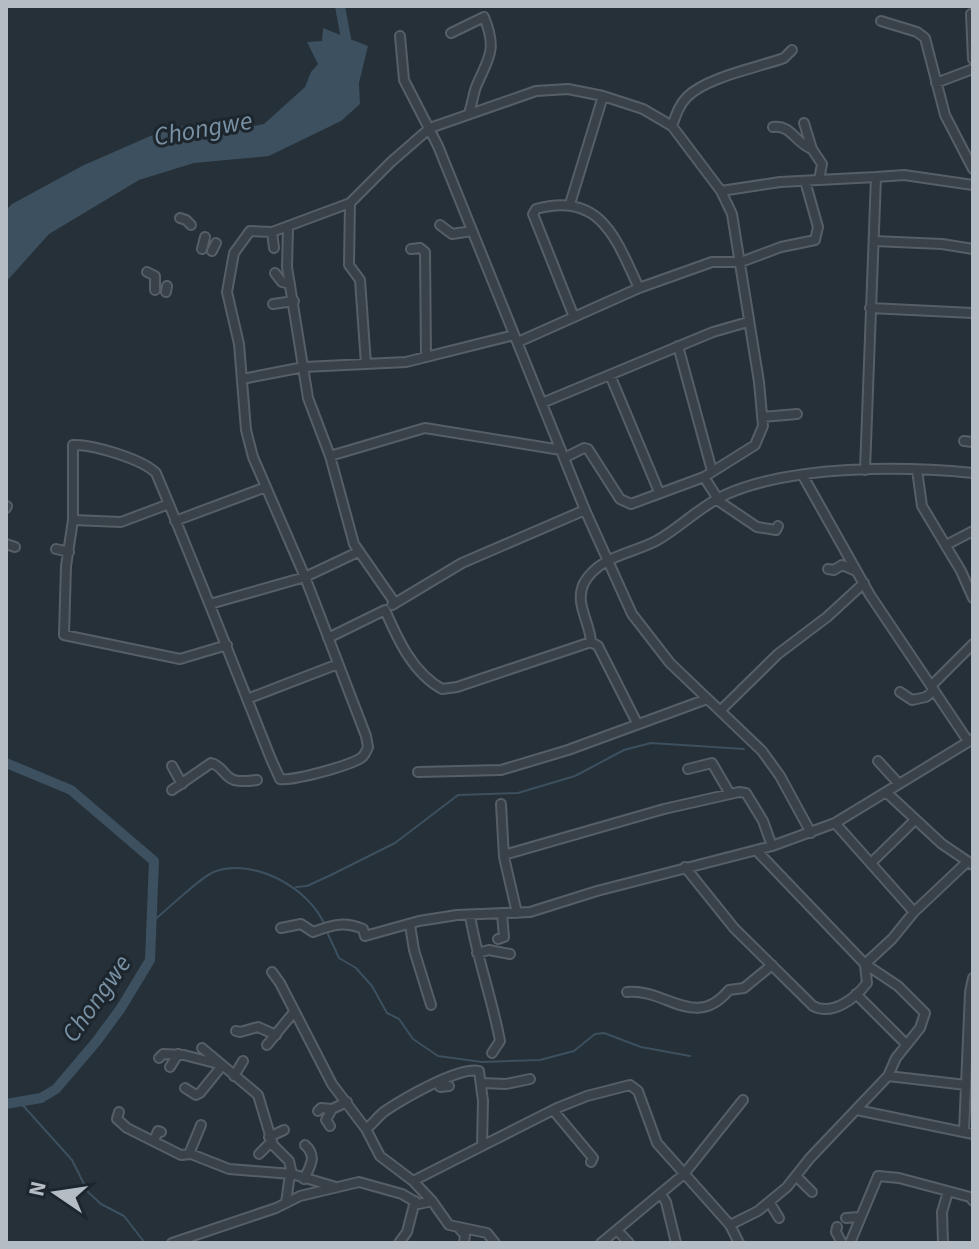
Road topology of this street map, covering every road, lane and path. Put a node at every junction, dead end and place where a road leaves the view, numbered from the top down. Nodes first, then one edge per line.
1 (971, 14) edge
2 (881, 21) dead end
3 (451, 33) dead end
4 (400, 36) dead end
5 (792, 50) dead end
6 (973, 59) edge
7 (973, 69) edge
8 (936, 83) junction
9 (603, 96) junction
10 (469, 113) junction
11 (804, 123) dead end
12 (672, 126) junction
13 (773, 127) dead end
14 (430, 128) junction
15 (812, 149) junction
16 (973, 169) edge
17 (876, 177) junction
18 (819, 180) junction
19 (805, 181) junction
20 (973, 185) edge
21 (721, 191) junction
22 (350, 203) junction
23 (570, 204) junction
24 (180, 218) dead end
25 (440, 225) dead end
26 (192, 227) dead end
27 (288, 228) junction
28 (472, 231) junction
29 (272, 232) junction
30 (205, 237) dead end
31 (874, 241) junction
32 (274, 248) dead end
33 (202, 249) dead end
34 (411, 249) dead end
35 (973, 249) edge
36 (741, 262) junction
37 (147, 272) dead end
38 (275, 273) dead end
39 (290, 284) junction
40 (639, 288) junction
41 (155, 290) dead end
42 (240, 297) dead end
43 (229, 298) junction
44 (294, 301) junction
45 (273, 304) dead end
46 (870, 308) junction
47 (973, 313) edge
48 (574, 317) junction
49 (748, 322) junction
50 (516, 338) junction
51 (678, 346) junction
52 (426, 357) junction
53 (366, 364) junction
54 (304, 367) junction
55 (610, 375) junction
56 (242, 379) junction
57 (542, 403) junction
58 (797, 414) dead end
59 (762, 417) junction
60 (562, 454) junction
61 (330, 456) junction
62 (865, 470) junction
63 (917, 470) junction
64 (973, 473) edge
65 (708, 474) junction
66 (803, 476) junction
67 (266, 487) junction
68 (659, 492) junction
69 (718, 499) junction
70 (169, 504) junction
71 (585, 510) junction
72 (73, 520) junction
73 (175, 521) junction
74 (778, 526) dead end
75 (973, 531) edge
76 (946, 545) junction
77 (56, 549) dead end
78 (69, 552) junction
79 (358, 552) junction
80 (607, 560) junction
81 (828, 569) dead end
82 (857, 571) junction
83 (305, 577) junction
84 (864, 583) junction
85 (973, 598) edge
86 (395, 603) junction
87 (210, 604) junction
88 (385, 610) junction
89 (328, 638) junction
90 (591, 642) junction
91 (973, 644) edge
92 (227, 645) junction
93 (338, 664) junction
94 (933, 688) junction
95 (900, 692) dead end
96 (247, 699) junction
97 (707, 699) junction
98 (721, 710) junction
99 (637, 723) junction
100 (971, 740) edge
101 (878, 761) dead end
102 (172, 766) dead end
103 (688, 769) dead end
104 (418, 772) dead end
105 (257, 780) dead end
106 (182, 784) junction
107 (899, 784) junction
108 (172, 790) dead end
109 (886, 792) junction
110 (730, 794) junction
111 (501, 804) dead end
112 (915, 820) junction
113 (835, 823) junction
114 (811, 833) junction
115 (776, 845) junction
116 (756, 850) junction
117 (504, 855) junction
118 (872, 862) junction
119 (970, 863) edge
120 (773, 866) junction
121 (685, 867) junction
122 (914, 912) junction
123 (517, 913) junction
124 (502, 914) junction
125 (470, 916) junction
126 (410, 925) junction
127 (281, 928) dead end
128 (498, 939) dead end
129 (477, 953) junction
130 (510, 954) dead end
131 (865, 964) junction
132 (772, 965) junction
133 (272, 972) dead end
134 (973, 978) edge
135 (627, 992) dead end
136 (856, 994) junction
137 (431, 1005) dead end
138 (294, 1012) junction
139 (236, 1031) dead end
140 (276, 1035) junction
141 (906, 1044) junction
142 (267, 1045) dead end
143 (202, 1048) dead end
144 (492, 1053) dead end
145 (178, 1054) junction
146 (159, 1058) dead end
147 (243, 1061) dead end
148 (221, 1066) junction
149 (170, 1067) dead end
150 (234, 1076) junction
151 (888, 1076) junction
152 (530, 1079) dead end
153 (437, 1082) junction
154 (482, 1083) junction
155 (966, 1085) junction
156 (449, 1086) dead end
157 (185, 1088) dead end
158 (743, 1100) dead end
159 (347, 1102) junction
160 (332, 1109) junction
161 (553, 1110) junction
162 (857, 1110) junction
163 (318, 1111) dead end
164 (119, 1112) dead end
165 (201, 1125) dead end
166 (330, 1126) dead end
167 (366, 1129) junction
168 (284, 1130) dead end
169 (161, 1132) dead end
170 (968, 1133) edge
171 (270, 1139) junction
172 (154, 1141) junction
173 (305, 1145) dead end
174 (482, 1146) junction
175 (189, 1154) junction
176 (259, 1154) dead end
177 (591, 1162) dead end
178 (291, 1174) junction
179 (684, 1174) junction
180 (796, 1176) junction
181 (304, 1179) junction
182 (413, 1181) junction
183 (337, 1187) junction
184 (812, 1192) dead end
185 (948, 1192) junction
186 (661, 1194) junction
187 (972, 1197) edge
188 (415, 1201) junction
189 (432, 1201) junction
190 (286, 1203) junction
191 (770, 1203) junction
192 (859, 1217) junction
193 (779, 1218) dead end
194 (846, 1218) dead end
195 (730, 1225) junction
196 (457, 1226) junction
197 (837, 1227) dead end
198 (617, 1230) junction
199 (172, 1243) edge
200 (399, 1243) edge
201 (464, 1243) edge
202 (495, 1243) edge
203 (601, 1243) edge
204 (629, 1243) edge
205 (676, 1243) edge
206 (739, 1243) edge
207 (842, 1243) edge
208 (850, 1243) edge
209 (943, 1243) edge

1 - 6 street
2 - 8 street
3 - 10 street
4 - 14 street
5 - 12 street
7 - 8 street
8 - 16 street
9 - 10 street
9 - 12 street
9 - 23 street
10 - 14 street
11 - 15 street
12 - 21 street
13 - 15 street
14 - 22 street
14 - 28 street
15 - 18 street
17 - 18 street
17 - 20 street
17 - 31 street
18 - 19 street
19 - 21 street
19 - 36 street
21 - 36 street
22 - 27 street
22 - 53 street
23 - 40 street
23 - 48 street
24 - 26 street
25 - 28 street
27 - 29 street
27 - 39 street
28 - 50 street
29 - 32 street
29 - 43 street
30 - 33 street
31 - 35 street
31 - 46 street
34 - 52 street
36 - 40 street
36 - 49 street
37 - 41 street
38 - 39 street
39 - 44 street
40 - 48 street
42 - 43 street
43 - 56 street
44 - 45 street
44 - 54 street
46 - 47 street
46 - 62 street
48 - 50 street
49 - 51 street
49 - 59 street
50 - 52 street
50 - 57 street
51 - 55 street
51 - 65 street
52 - 53 street
53 - 54 street
54 - 56 street
54 - 61 street
55 - 57 street
55 - 68 street
56 - 67 street
57 - 60 street
58 - 59 street
59 - 65 street
60 - 61 street
60 - 68 street
60 - 71 street
61 - 79 street
62 - 63 street
62 - 66 street
63 - 64 street
63 - 76 street
65 - 68 street
65 - 69 street
66 - 69 street
66 - 82 street
67 - 73 street
67 - 83 street
69 - 74 street
69 - 80 street
70 - 72 street
70 - 72 street
70 - 73 street
71 - 80 street
71 - 86 street
72 - 78 street
73 - 87 street
75 - 76 street
76 - 85 street
77 - 78 street
78 - 92 street
79 - 83 street
79 - 86 street
80 - 90 street
80 - 97 street
81 - 82 street
82 - 84 street
83 - 87 street
83 - 89 street
84 - 94 street
84 - 98 street
86 - 88 street
87 - 92 street
88 - 89 street
88 - 90 street
89 - 93 street
90 - 99 street
91 - 94 street
92 - 96 street
93 - 96 street
93 - 96 street
94 - 95 street
94 - 100 street
97 - 98 street
97 - 99 street
98 - 114 street
99 - 104 street
100 - 107 street
101 - 107 street
102 - 106 street
103 - 110 street
105 - 106 street
106 - 108 street
107 - 109 street
109 - 112 street
109 - 113 street
110 - 115 street
110 - 117 street
111 - 117 street
112 - 118 street
112 - 119 street
113 - 114 street
113 - 118 street
114 - 115 street
115 - 116 street
115 - 120 street
116 - 120 street
116 - 121 street
117 - 123 street
118 - 122 street
119 - 122 street
120 - 131 street
121 - 123 street
121 - 132 street
122 - 131 street
123 - 124 street
124 - 125 street
124 - 128 street
125 - 126 street
125 - 129 street
126 - 127 street
126 - 137 street
129 - 130 street
129 - 144 street
131 - 136 street
131 - 141 street
132 - 135 street
132 - 136 street
133 - 138 street
134 - 155 street
136 - 141 street
138 - 140 street
138 - 159 street
139 - 140 street
140 - 142 street
141 - 151 street
143 - 148 street
145 - 146 street
145 - 148 street
145 - 149 street
147 - 150 street
148 - 150 street
148 - 157 street
150 - 171 street
151 - 155 street
151 - 162 street
152 - 154 street
153 - 154 street
153 - 156 street
153 - 167 street
154 - 174 street
155 - 170 street
158 - 179 street
159 - 160 street
159 - 167 street
160 - 163 street
160 - 166 street
161 - 174 street
161 - 177 street
161 - 179 street
162 - 170 street
162 - 180 street
164 - 172 street
165 - 175 street
167 - 182 street
168 - 171 street
169 - 172 street
171 - 176 street
171 - 178 street
172 - 175 street
173 - 181 street
174 - 182 street
175 - 178 street
178 - 181 street
178 - 190 street
179 - 186 street
179 - 195 street
180 - 184 street
180 - 191 street
181 - 183 street
182 - 189 street
183 - 188 street
183 - 190 street
185 - 187 street
185 - 192 street
185 - 209 street
186 - 198 street
186 - 205 street
188 - 189 street
188 - 200 street
189 - 196 street
190 - 199 street
191 - 193 street
191 - 195 street
192 - 194 street
192 - 208 street
195 - 206 street
196 - 201 street
196 - 202 street
197 - 207 street
198 - 203 street
198 - 204 street

